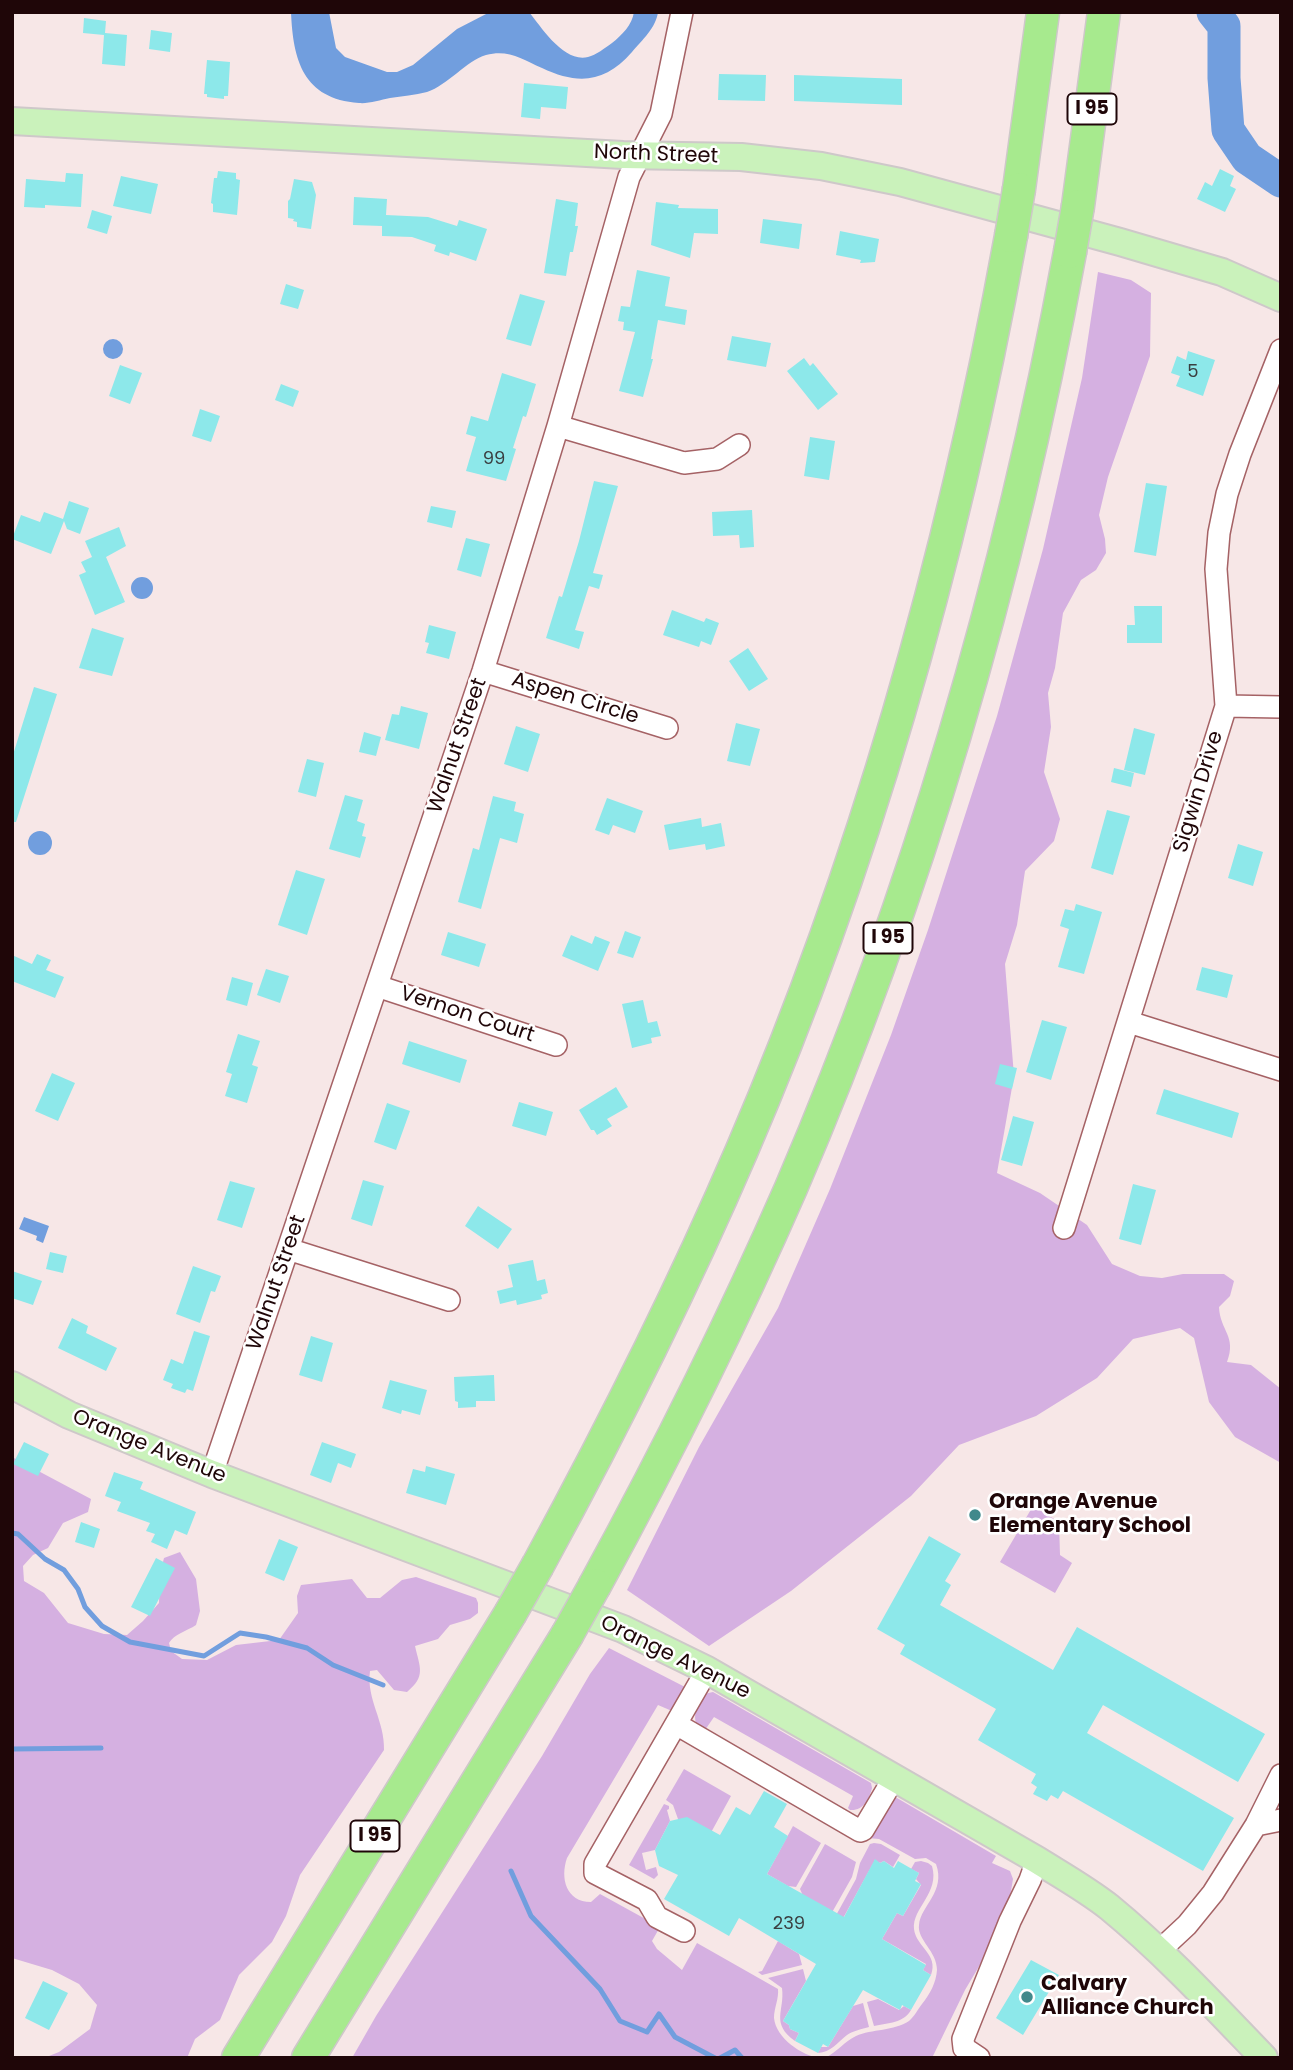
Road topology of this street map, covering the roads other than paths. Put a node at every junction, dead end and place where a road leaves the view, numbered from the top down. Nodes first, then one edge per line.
1 (682, 12) edge
2 (1043, 12) edge
3 (1104, 12) edge
4 (12, 121) edge
5 (642, 155) junction
6 (1281, 298) edge
7 (1281, 350) edge
8 (558, 426) junction
9 (739, 445) dead end
10 (484, 671) junction
11 (1226, 706) junction
12 (1281, 707) edge
13 (667, 727) dead end
14 (377, 986) junction
15 (1129, 1022) junction
16 (556, 1045) dead end
17 (1281, 1070) edge
18 (1064, 1228) dead end
19 (288, 1249) junction
20 (449, 1300) dead end
21 (12, 1385) edge
22 (212, 1474) junction
23 (708, 1670) junction
24 (676, 1724) junction
25 (1281, 1775) edge
26 (894, 1778) junction
27 (1281, 1820) edge
28 (1256, 1825) junction
29 (1037, 1860) junction
30 (684, 1931) dead end
31 (1158, 1952) junction
32 (238, 2058) edge
33 (308, 2058) edge
34 (979, 2058) edge
35 (1264, 2058) edge

1 - 5 street, Walnut Street
2 - 32 highway, I 95, bridge
3 - 33 highway, I 95, bridge
4 - 5 main road, North Street
5 - 6 main road, North Street
5 - 8 street, Walnut Street
7 - 11 street, Sigwin Drive
8 - 9 street
8 - 10 street, Walnut Street
10 - 13 street, Aspen Circle
10 - 14 street, Walnut Street
11 - 12 street
11 - 15 street, Sigwin Drive
14 - 16 street, Vernon Court
14 - 19 street, Walnut Street
15 - 17 street
15 - 18 street, Sigwin Drive
19 - 20 street
19 - 22 street, Walnut Street
21 - 22 main road, Orange Avenue
22 - 23 main road, Orange Avenue
23 - 24 street
23 - 26 main road, Orange Avenue
24 - 26 street
24 - 30 street
25 - 28 street
26 - 29 main road, Orange Avenue
27 - 28 street
28 - 31 street
29 - 31 main road, Orange Avenue
29 - 34 street
31 - 35 main road, Orange Avenue

